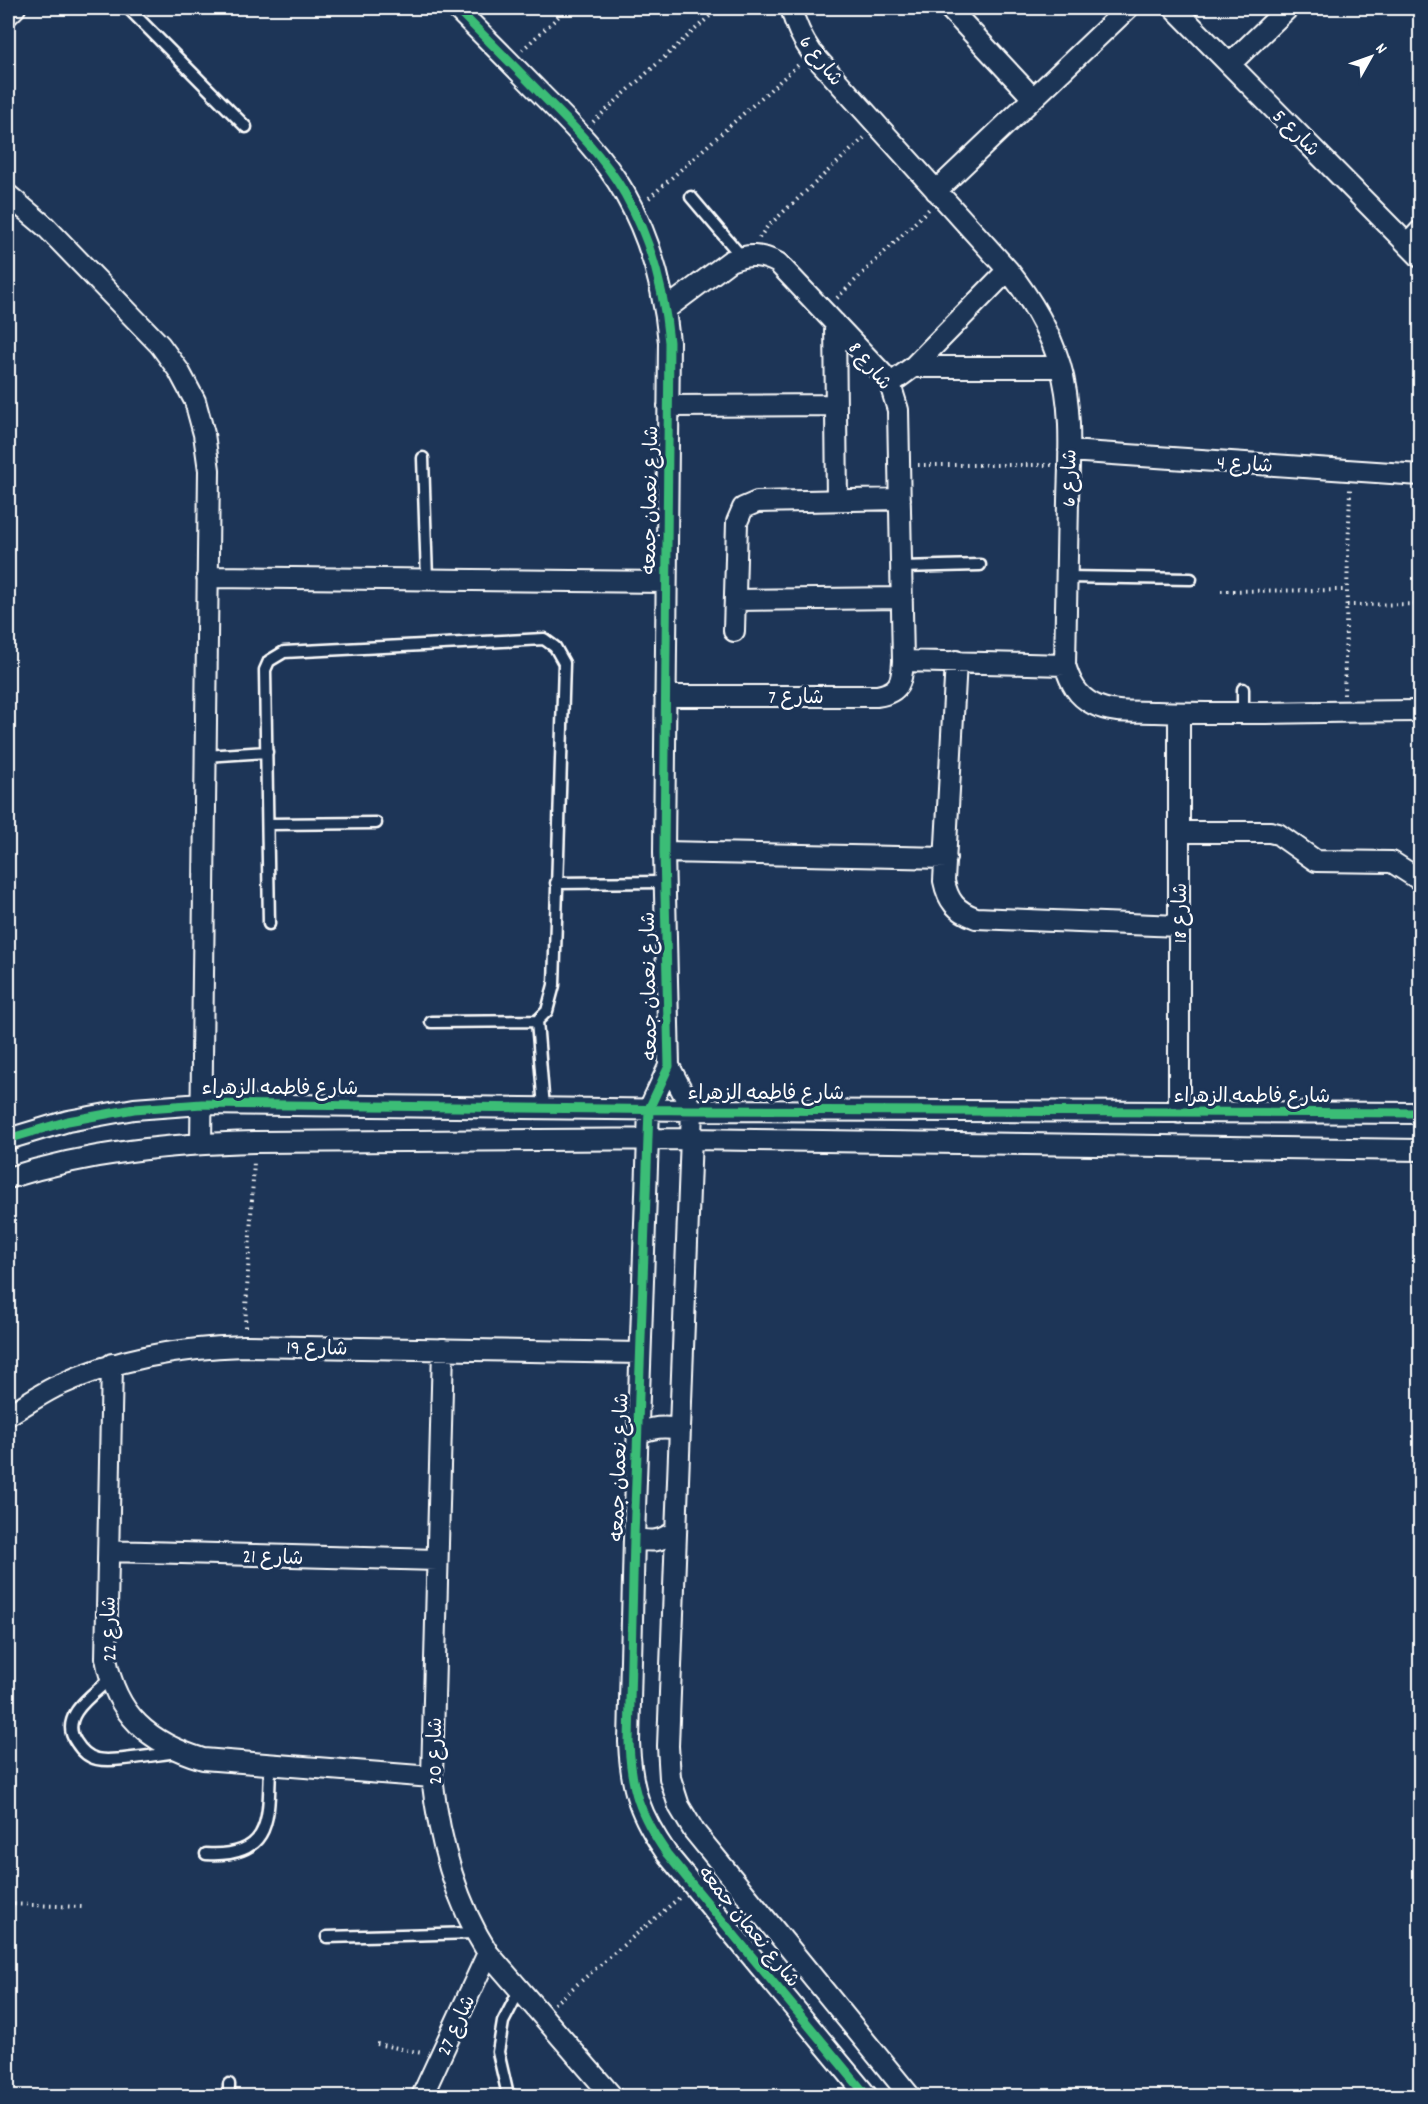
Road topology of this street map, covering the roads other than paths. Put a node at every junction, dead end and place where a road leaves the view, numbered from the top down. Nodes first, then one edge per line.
1 (15, 8) edge
2 (128, 8) edge
3 (456, 8) edge
4 (791, 8) edge
5 (949, 8) edge
6 (1128, 8) edge
7 (1174, 8) edge
8 (1288, 8) edge
9 (8, 15) edge
10 (1230, 64) junction
11 (1033, 98) junction
12 (246, 127) dead end
13 (939, 194) junction
14 (8, 195) edge
15 (692, 197) dead end
16 (1416, 244) edge
17 (748, 256) junction
18 (1008, 270) junction
19 (666, 309) junction
20 (829, 317) junction
21 (913, 367) junction
22 (1060, 367) junction
23 (890, 384) junction
24 (836, 405) junction
25 (668, 406) junction
26 (423, 458) dead end
27 (1069, 458) junction
28 (1420, 475) edge
29 (900, 499) junction
30 (837, 500) junction
31 (980, 565) dead end
32 (901, 567) junction
33 (207, 577) junction
34 (1066, 577) junction
35 (427, 579) junction
36 (1191, 579) dead end
37 (666, 582) junction
38 (902, 598) junction
39 (735, 600) junction
40 (734, 631) dead end
41 (903, 661) junction
42 (956, 661) junction
43 (1065, 665) junction
44 (1243, 689) dead end
45 (665, 696) junction
46 (1420, 711) edge
47 (1243, 712) junction
48 (1179, 713) junction
49 (267, 752) junction
50 (205, 756) junction
51 (376, 823) dead end
52 (268, 824) junction
53 (1179, 832) junction
54 (664, 852) junction
55 (946, 858) junction
56 (1420, 880) edge
57 (665, 882) junction
58 (556, 884) junction
59 (269, 924) dead end
60 (1179, 926) junction
61 (537, 1021) junction
62 (431, 1022) dead end
63 (669, 1066) junction
64 (202, 1104) junction
65 (544, 1108) junction
66 (649, 1109) junction
67 (692, 1110) junction
68 (1179, 1113) junction
69 (1420, 1113) edge
70 (8, 1139) edge
71 (691, 1139) junction
72 (648, 1140) junction
73 (201, 1143) junction
74 (1420, 1150) edge
75 (8, 1178) edge
76 (443, 1349) junction
77 (640, 1353) junction
78 (112, 1364) junction
79 (8, 1415) edge
80 (680, 1429) junction
81 (637, 1434) junction
82 (676, 1531) junction
83 (634, 1538) junction
84 (108, 1551) junction
85 (437, 1560) junction
86 (110, 1679) junction
87 (178, 1752) junction
88 (270, 1765) junction
89 (432, 1777) junction
90 (206, 1854) dead end
91 (476, 1933) junction
92 (327, 1937) dead end
93 (488, 1953) junction
94 (519, 1989) junction
95 (229, 2084) dead end
96 (229, 2097) edge
97 (422, 2097) edge
98 (512, 2097) edge
99 (612, 2097) edge
100 (867, 2097) edge
101 (910, 2097) edge

1 - 9 street
2 - 12 lane
3 - 19 street, شارع نعمان جمعه
4 - 13 street, شارع 6
5 - 11 street
6 - 11 street
7 - 10 street, شارع 5
8 - 10 street
10 - 16 street, شارع 5
11 - 13 street
13 - 18 street, شارع 6
14 - 33 street
15 - 17 lane
17 - 19 street
17 - 20 street, شارع 8
18 - 21 street
18 - 22 street, شارع 6
19 - 25 street, شارع نعمان جمعه
20 - 23 street, شارع 8
20 - 24 street
21 - 22 street
21 - 23 street
22 - 27 street, شارع 6
23 - 29 street, شارع 8
24 - 25 street
24 - 30 street
25 - 37 street, شارع نعمان جمعه
26 - 35 lane
27 - 28 street, شارع 4
27 - 34 street, شارع 6
29 - 30 street
29 - 32 street, شارع 8
30 - 39 street
31 - 32 lane
32 - 38 street, شارع 8
33 - 35 street
33 - 50 street
34 - 36 lane
34 - 43 street, شارع 6
35 - 37 street
37 - 45 street, شارع نعمان جمعه
38 - 39 street
38 - 41 street, شارع 8
39 - 40 street
41 - 42 street
41 - 45 street, شارع 7
42 - 43 street
42 - 55 street
43 - 48 street, شارع 6
44 - 47 lane
45 - 54 street, شارع نعمان جمعه
46 - 47 street, شارع 6
47 - 48 street, شارع 6
48 - 53 street, شارع 18
49 - 50 lane
49 - 52 lane
49 - 58 lane
50 - 64 street
51 - 52 lane
52 - 59 lane
53 - 56 street
53 - 60 street, شارع 18
54 - 55 street
54 - 57 street, شارع نعمان جمعه
55 - 60 street
57 - 58 lane
57 - 63 street, شارع نعمان جمعه
58 - 61 lane
60 - 68 street, شارع 18
61 - 62 lane
61 - 65 lane
63 - 66 street, شارع نعمان جمعه
63 - 67 street, شارع نعمان جمعه
64 - 65 street, شارع فاطمه الزهراء
64 - 70 street, شارع فاطمه الزهراء
64 - 73 street
65 - 66 street, شارع فاطمه الزهراء
66 - 67 street, شارع فاطمه الزهراء
66 - 72 street, شارع نعمان جمعه
67 - 68 street, شارع فاطمه الزهراء
67 - 71 street, شارع نعمان جمعه
68 - 69 street, شارع فاطمه الزهراء
71 - 72 street
71 - 74 street
71 - 80 street, شارع نعمان جمعه
72 - 73 street
72 - 77 street, شارع نعمان جمعه
73 - 75 street
76 - 77 street, شارع 19
76 - 78 street, شارع 19
76 - 85 street, شارع 20
77 - 81 street, شارع نعمان جمعه
78 - 79 street, شارع 19
78 - 84 street, شارع 22
80 - 81 street
80 - 82 street, شارع نعمان جمعه
81 - 83 street, شارع نعمان جمعه
82 - 83 street
82 - 101 street, شارع نعمان جمعه
83 - 100 street, شارع نعمان جمعه
84 - 85 street, شارع 21
84 - 86 street, شارع 22
85 - 89 street, شارع 20
86 - 87 street, شارع 22
86 - 87 lane
87 - 88 street, شارع 22
88 - 89 street, شارع 22
88 - 90 lane
89 - 91 street, شارع 20
91 - 92 lane
91 - 93 street, شارع 20
93 - 94 street, شارع 20
93 - 97 street, شارع 27
94 - 98 lane
94 - 99 street, شارع 20
95 - 96 lane

